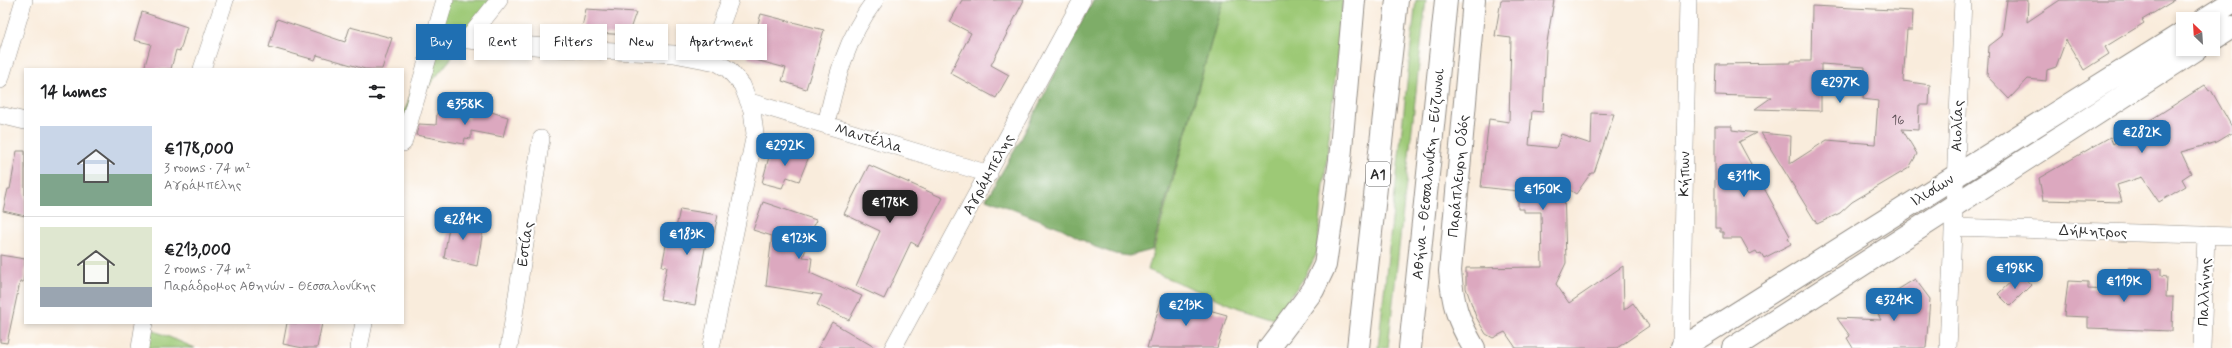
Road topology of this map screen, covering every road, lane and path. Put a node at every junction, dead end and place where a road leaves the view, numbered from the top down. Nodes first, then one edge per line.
1 (24, 0) edge
2 (225, 0) edge
3 (445, 0) edge
4 (500, 0) edge
5 (730, 0) edge
6 (875, 0) edge
7 (1082, 0) edge
8 (1354, 0) edge
9 (1397, 0) edge
10 (1446, 0) edge
11 (1474, 0) edge
12 (1688, 0) edge
13 (1962, 0) edge
14 (2232, 2) edge
15 (2216, 12) edge
16 (438, 24) edge
17 (721, 24) edge
18 (2232, 26) edge
19 (2220, 34) edge
20 (2176, 37) edge
21 (467, 40) joint
22 (676, 54) edge
23 (2186, 56) edge
24 (427, 60) edge
25 (708, 60) edge
26 (202, 68) edge
27 (0, 80) edge
28 (751, 106) junction
29 (0, 115) edge
30 (24, 121) edge
31 (826, 125) junction
32 (541, 139) dead end
33 (404, 140) edge
34 (989, 174) junction
35 (1956, 175) junction
36 (1955, 203) junction
37 (1954, 227) junction
38 (2206, 235) junction
39 (2232, 236) edge
40 (144, 324) edge
41 (364, 324) edge
42 (140, 348) edge
43 (359, 348) edge
44 (509, 348) edge
45 (711, 348) edge
46 (893, 348) edge
47 (1269, 348) edge
48 (1358, 348) edge
49 (1410, 348) edge
50 (1474, 348) edge
51 (1682, 348) edge
52 (1733, 348) edge
53 (1948, 348) edge
54 (2202, 348) edge

1 - 27 street
2 - 26 street
3 - 16 street
4 - 21 street
5 - 17 street
6 - 31 street
7 - 34 street, Αγράμπελης
8 - 47 main road
9 - 48 main road, Α1
10 - 49 main road, Αθήνα - Θεσσαλονίκη - Εύζωνοι
11 - 50 main road, Παράπλευρη Οδός
12 - 51 street, Κήπων
13 - 35 street, Αιολίας
14 - 15 main road
18 - 19 main road
20 - 35 main road, Ιλισίων
21 - 22 street
23 - 36 main road, Ιλισίων
24 - 33 street
25 - 28 street
28 - 31 street, Μαντέλλα
28 - 45 street
29 - 30 street
31 - 34 street, Μαντέλλα
32 - 44 street, Εστίας
34 - 46 street, Αγράμπελης
35 - 36 street, Αιολίας
35 - 51 main road, Ιλισίων
36 - 37 street, Αιολίας
36 - 52 main road, Ιλισίων
37 - 38 street, Δήμητρος
37 - 53 street, Αιολίας
38 - 39 street, Δήμητρος
38 - 54 street, Παλλήνης
40 - 42 street
41 - 43 street

